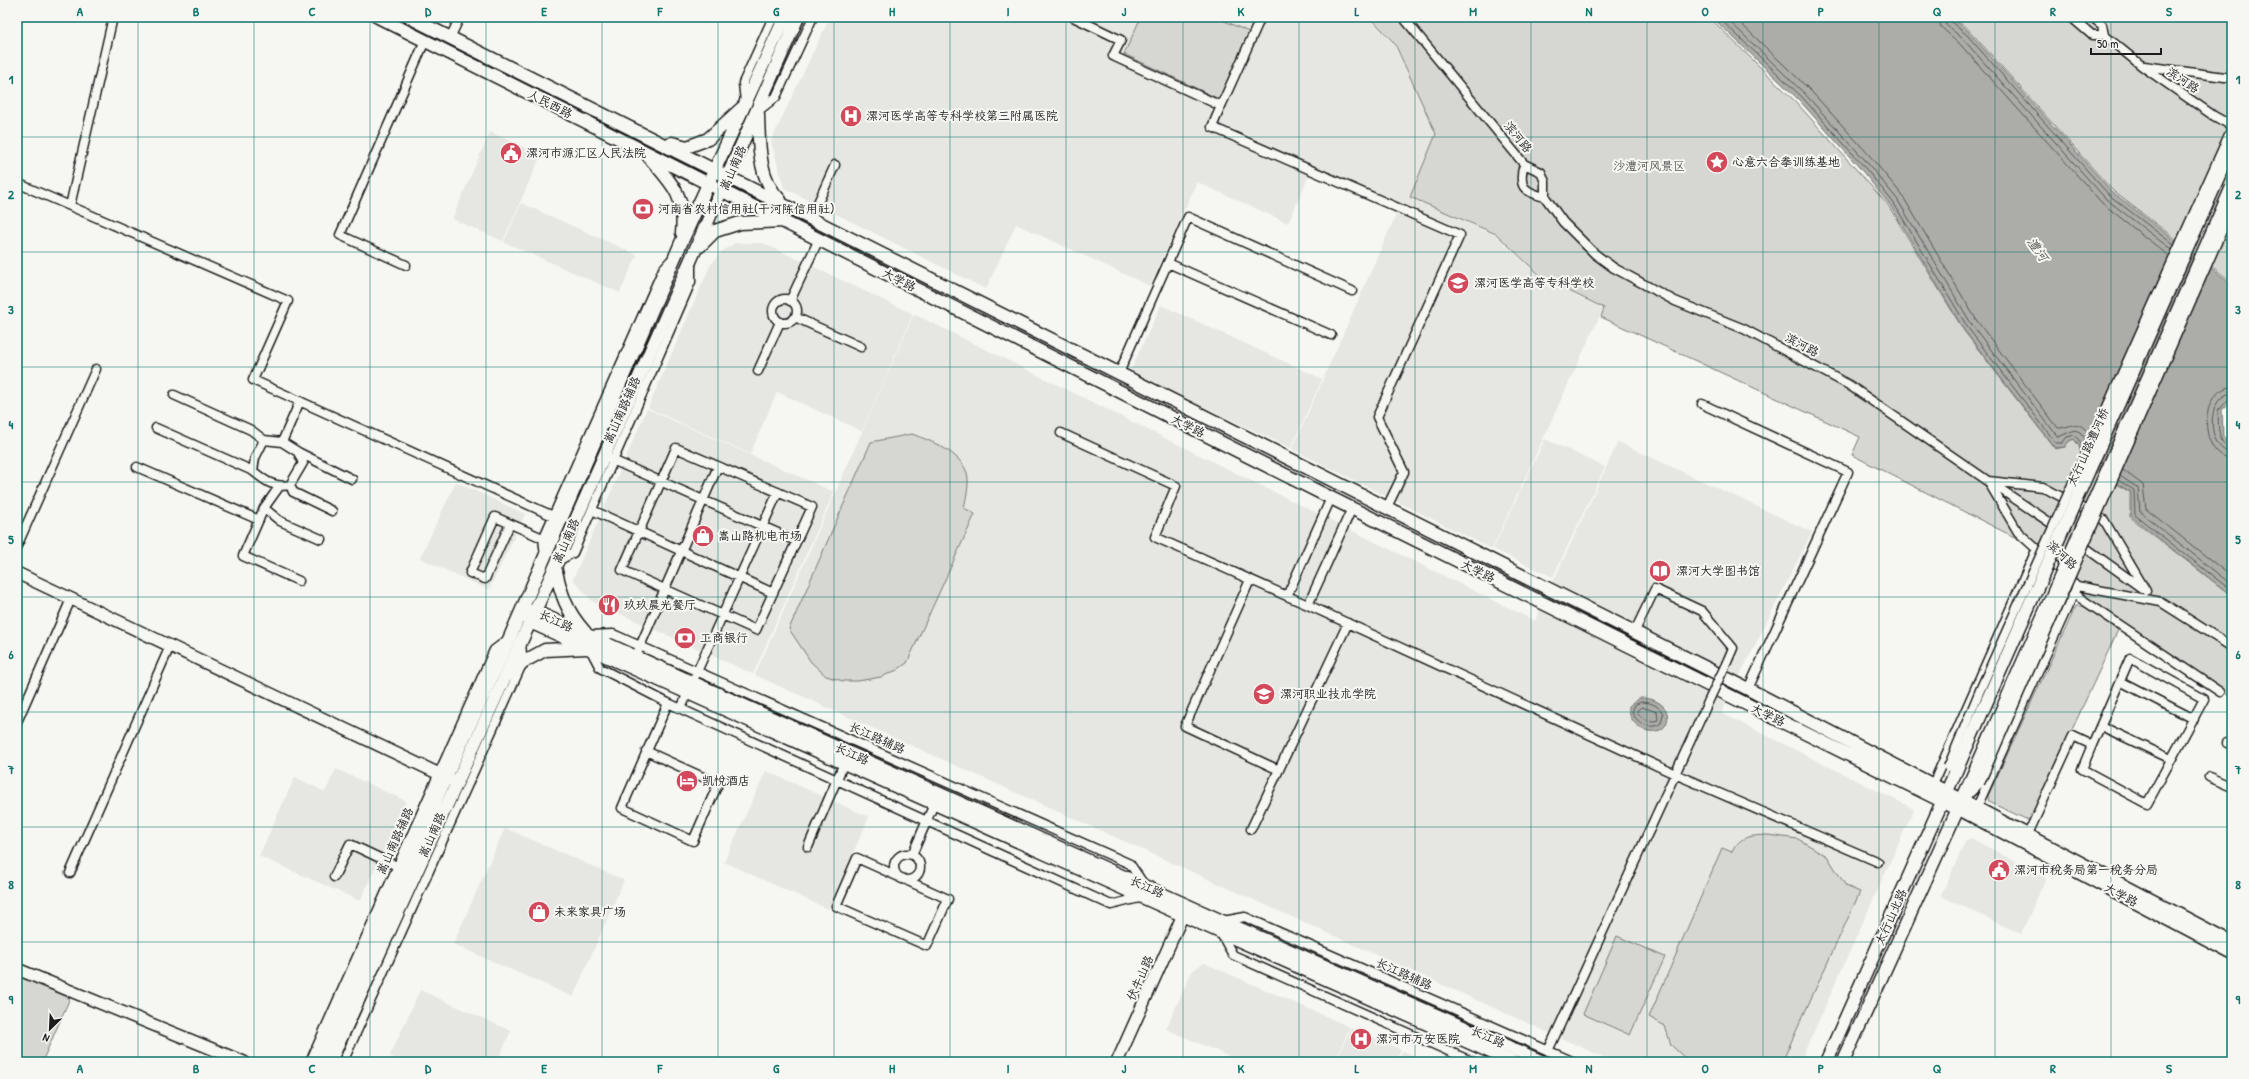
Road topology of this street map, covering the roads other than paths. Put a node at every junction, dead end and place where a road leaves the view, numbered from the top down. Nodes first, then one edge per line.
1 (113, 17) edge
2 (378, 17) edge
3 (409, 17) edge
4 (460, 17) edge
5 (773, 17) edge
6 (785, 17) edge
7 (798, 17) edge
8 (813, 17) edge
9 (1074, 17) edge
10 (1261, 17) edge
11 (1403, 17) edge
12 (2071, 17) edge
13 (2092, 17) edge
14 (2104, 34) junction
15 (450, 38) junction
16 (425, 41) junction
17 (2142, 66) junction
18 (2232, 78) edge
19 (745, 105) junction
20 (1221, 106) junction
21 (758, 111) junction
22 (2232, 127) edge
23 (654, 139) junction
24 (2232, 147) edge
25 (644, 152) junction
26 (1524, 164) junction
27 (836, 165) dead end
28 (715, 170) junction
29 (729, 177) junction
30 (17, 183) edge
31 (708, 184) junction
32 (2232, 187) edge
33 (723, 191) junction
34 (1545, 197) junction
35 (70, 206) junction
36 (790, 208) junction
37 (2232, 208) edge
38 (811, 218) junction
39 (783, 221) junction
40 (819, 239) junction
41 (679, 248) junction
42 (693, 255) junction
43 (1168, 263) junction
44 (406, 265) dead end
45 (937, 282) junction
46 (1352, 291) dead end
47 (930, 295) junction
48 (790, 301) junction
49 (795, 317) junction
50 (780, 322) junction
51 (1331, 335) dead end
52 (860, 347) dead end
53 (96, 369) dead end
54 (758, 371) dead end
55 (1119, 373) junction
56 (174, 395) dead end
57 (300, 401) junction
58 (1702, 404) dead end
59 (156, 428) dead end
60 (1061, 433) dead end
61 (264, 440) junction
62 (282, 442) junction
63 (298, 452) junction
64 (609, 458) junction
65 (718, 466) junction
66 (137, 467) dead end
67 (253, 471) junction
68 (352, 479) dead end
69 (661, 481) junction
70 (1988, 481) junction
71 (290, 485) junction
72 (279, 487) junction
73 (778, 492) junction
74 (1331, 498) junction
75 (704, 500) junction
76 (1387, 507) junction
77 (264, 508) junction
78 (1352, 508) junction
79 (592, 510) junction
80 (332, 511) dead end
81 (553, 516) junction
82 (259, 520) junction
83 (510, 524) junction
84 (763, 526) junction
85 (2058, 528) junction
86 (639, 532) junction
87 (321, 539) dead end
88 (547, 540) junction
89 (796, 541) junction
90 (2079, 543) junction
91 (17, 546) edge
92 (2039, 550) junction
93 (682, 551) junction
94 (556, 564) junction
95 (17, 573) edge
96 (740, 578) junction
97 (1250, 580) junction
98 (299, 582) dead end
99 (665, 589) junction
100 (2075, 590) junction
101 (2146, 591) junction
102 (773, 593) junction
103 (1287, 596) junction
104 (72, 599) junction
105 (2162, 602) junction
106 (1308, 605) junction
107 (521, 611) junction
108 (723, 615) junction
109 (532, 616) junction
110 (1348, 623) junction
111 (1634, 633) junction
112 (587, 635) junction
113 (516, 638) junction
114 (170, 646) junction
115 (2232, 647) edge
116 (590, 648) junction
117 (638, 651) junction
118 (523, 662) junction
119 (503, 680) junction
120 (2120, 681) junction
121 (692, 682) junction
122 (1748, 689) junction
123 (2220, 692) dead end
124 (668, 703) junction
125 (681, 709) junction
126 (2194, 719) junction
127 (17, 722) edge
128 (2101, 726) junction
129 (2092, 745) junction
130 (484, 749) junction
131 (646, 751) junction
132 (468, 755) junction
133 (2171, 759) junction
134 (844, 763) junction
135 (1952, 769) junction
136 (1279, 770) junction
137 (1676, 774) junction
138 (2208, 777) dead end
139 (447, 778) junction
140 (836, 780) junction
141 (1933, 784) junction
142 (2232, 787) edge
143 (1945, 796) junction
144 (934, 804) junction
145 (1960, 805) junction
146 (1977, 808) junction
147 (927, 821) junction
148 (1251, 829) dead end
149 (2028, 834) junction
150 (808, 847) dead end
151 (912, 855) junction
152 (1878, 862) dead end
153 (406, 870) junction
154 (70, 873) dead end
155 (334, 877) dead end
156 (903, 879) junction
157 (1144, 892) junction
158 (1185, 910) junction
159 (1221, 927) junction
160 (2232, 942) edge
161 (2232, 954) edge
162 (17, 969) edge
163 (1548, 1050) junction
164 (244, 1062) edge
165 (310, 1062) edge
166 (320, 1062) edge
167 (330, 1062) edge
168 (343, 1062) edge
169 (1117, 1062) edge
170 (1474, 1062) edge
171 (1513, 1062) edge
172 (1543, 1062) edge
173 (1574, 1062) edge
174 (1826, 1062) edge
175 (1843, 1062) edge

1 - 35 street
2 - 16 main road, 人民西路
3 - 15 main road, 人民西路
4 - 15 street
5 - 19 street
6 - 19 main road, 嵩山南路
7 - 21 main road, 嵩山南路
8 - 21 street
9 - 20 street
10 - 20 street
11 - 26 street, 滨河路
12 - 14 street
13 - 14 street, 滨河路
14 - 17 street, 滨河路
15 - 23 main road, 人民西路
16 - 25 main road, 人民西路
16 - 44 street
17 - 18 street
17 - 22 street, 滨河路
19 - 23 main road
19 - 28 main road, 嵩山南路
20 - 76 street
21 - 29 main road, 嵩山南路
21 - 36 main road
22 - 85 street, 太行山路澧河桥, bridge
23 - 28 main road, 人民西路
24 - 85 main road, 太行山路澧河桥, bridge
25 - 31 main road, 人民西路
25 - 41 main road
26 - 34 street, 滨河路
26 - 34 street
27 - 38 street
28 - 29 main road, 人民西路
28 - 31 main road, 嵩山南路
29 - 33 main road, 嵩山南路
29 - 36 main road, 大学路
30 - 35 street
31 - 33 main road, 人民西路
31 - 41 main road, 嵩山南路
32 - 90 main road, bridge
33 - 39 main road, 大学路
33 - 42 main road, 嵩山南路
34 - 70 street, 滨河路
35 - 57 street
36 - 38 main road, 大学路
37 - 90 street, bridge
38 - 45 main road, 大学路
39 - 40 main road, 大学路
39 - 42 main road
40 - 47 main road, 大学路
40 - 48 street
41 - 81 street, 嵩山南路辅路
41 - 88 main road, 嵩山南路
42 - 64 main road, 嵩山南路
43 - 46 street
43 - 51 street
43 - 55 street
45 - 47 main road
45 - 55 main road, 大学路
47 - 74 main road, 大学路
48 - 49 street
48 - 50 street
49 - 50 street
49 - 52 street
50 - 54 street
53 - 91 street
55 - 76 main road, 大学路
56 - 61 street
57 - 62 street
57 - 81 street
58 - 122 street
59 - 67 street
60 - 97 street
61 - 62 street
61 - 67 street
62 - 63 street
63 - 68 street
63 - 71 street
64 - 69 street
64 - 79 street, 嵩山南路辅路
64 - 94 main road, 嵩山南路
65 - 69 street
65 - 73 street
65 - 75 street
66 - 82 street
67 - 72 street
69 - 75 street
69 - 86 street
70 - 85 street
70 - 92 street, 滨河路
70 - 101 street
71 - 72 street
71 - 80 street
72 - 77 street
73 - 84 street
73 - 89 street
74 - 78 main road, 大学路
74 - 103 street
75 - 84 street
75 - 93 street
76 - 111 main road, 大学路
77 - 82 street
77 - 87 street
78 - 106 street
78 - 143 main road, 大学路
79 - 86 street
79 - 94 street, 嵩山南路辅路
81 - 88 street, 嵩山南路辅路
82 - 98 street
83 - 83 street
83 - 88 street
84 - 89 street
84 - 96 street
85 - 92 street, 太行山路澧河桥, bridge
85 - 135 main road, 太行山路澧河桥, bridge
86 - 93 street
86 - 99 street
88 - 107 main road, 嵩山南路
89 - 102 street
90 - 101 street
90 - 145 main road, 太行山北路, bridge
92 - 100 street, 滨河路
92 - 135 street, 太行山路澧河桥, bridge
92 - 141 street
93 - 96 street
93 - 99 street
94 - 109 main road, 嵩山南路
94 - 112 main road
95 - 104 street
96 - 102 street
96 - 108 street
97 - 103 street
97 - 136 street
99 - 108 street
99 - 117 street
100 - 105 street, 滨河路
100 - 123 street
100 - 146 street
101 - 105 street
102 - 108 street
103 - 106 street
104 - 114 street
104 - 127 street
105 - 115 street, 滨河路
106 - 110 street
107 - 109 main road, 长江路
107 - 113 main road, 嵩山南路
108 - 121 street
109 - 112 main road, 长江路
109 - 113 main road, 嵩山南路
109 - 116 main road, 长江路
110 - 136 street
110 - 137 street
111 - 122 main road, 大学路
111 - 137 street, bridge
112 - 117 main road, 长江路
113 - 118 street
113 - 119 main road, 嵩山南路
113 - 139 main road, 嵩山南路
114 - 139 street
114 - 154 street
116 - 118 main road
116 - 121 main road, 长江路
116 - 124 street
117 - 121 main road, 长江路
118 - 119 main road
118 - 130 street
119 - 132 main road, 嵩山南路
120 - 126 street
120 - 126 street
120 - 128 street
121 - 125 street
121 - 134 main road, 长江路
121 - 157 main road, 长江路
122 - 141 main road, 大学路
124 - 125 street
124 - 131 street
125 - 140 street
126 - 133 street
128 - 129 street
128 - 133 street
129 - 133 street
129 - 149 street
130 - 132 street
130 - 168 street
131 - 131 street
132 - 139 main road, 嵩山南路
134 - 140 street
134 - 144 main road, 长江路
135 - 143 main road, 太行山北路
136 - 148 street
137 - 152 street
137 - 163 street
138 - 142 street
139 - 153 main road, 嵩山南路
139 - 153 street, 嵩山南路辅路
140 - 147 street
140 - 150 street
141 - 143 main road, 大学路
143 - 145 main road, 大学路
143 - 174 main road, 太行山北路
144 - 147 street
144 - 157 main road, 长江路
145 - 146 street, 大学路
145 - 161 street, 大学路
145 - 175 main road, 太行山北路
146 - 149 street, 大学路
147 - 151 street
147 - 157 street
149 - 160 street, 大学路
151 - 156 street
151 - 156 street
153 - 155 street
153 - 165 street, 嵩山南路辅路
153 - 166 main road, 嵩山南路
153 - 167 main road, 嵩山南路
156 - 156 street
157 - 158 main road, 长江路
158 - 159 main road, 长江路
158 - 169 street, 伏牛山路
159 - 163 street, 长江路辅路
159 - 170 street
159 - 171 main road, 长江路
159 - 172 main road, 长江路
162 - 164 street
163 - 173 street, 长江路辅路

